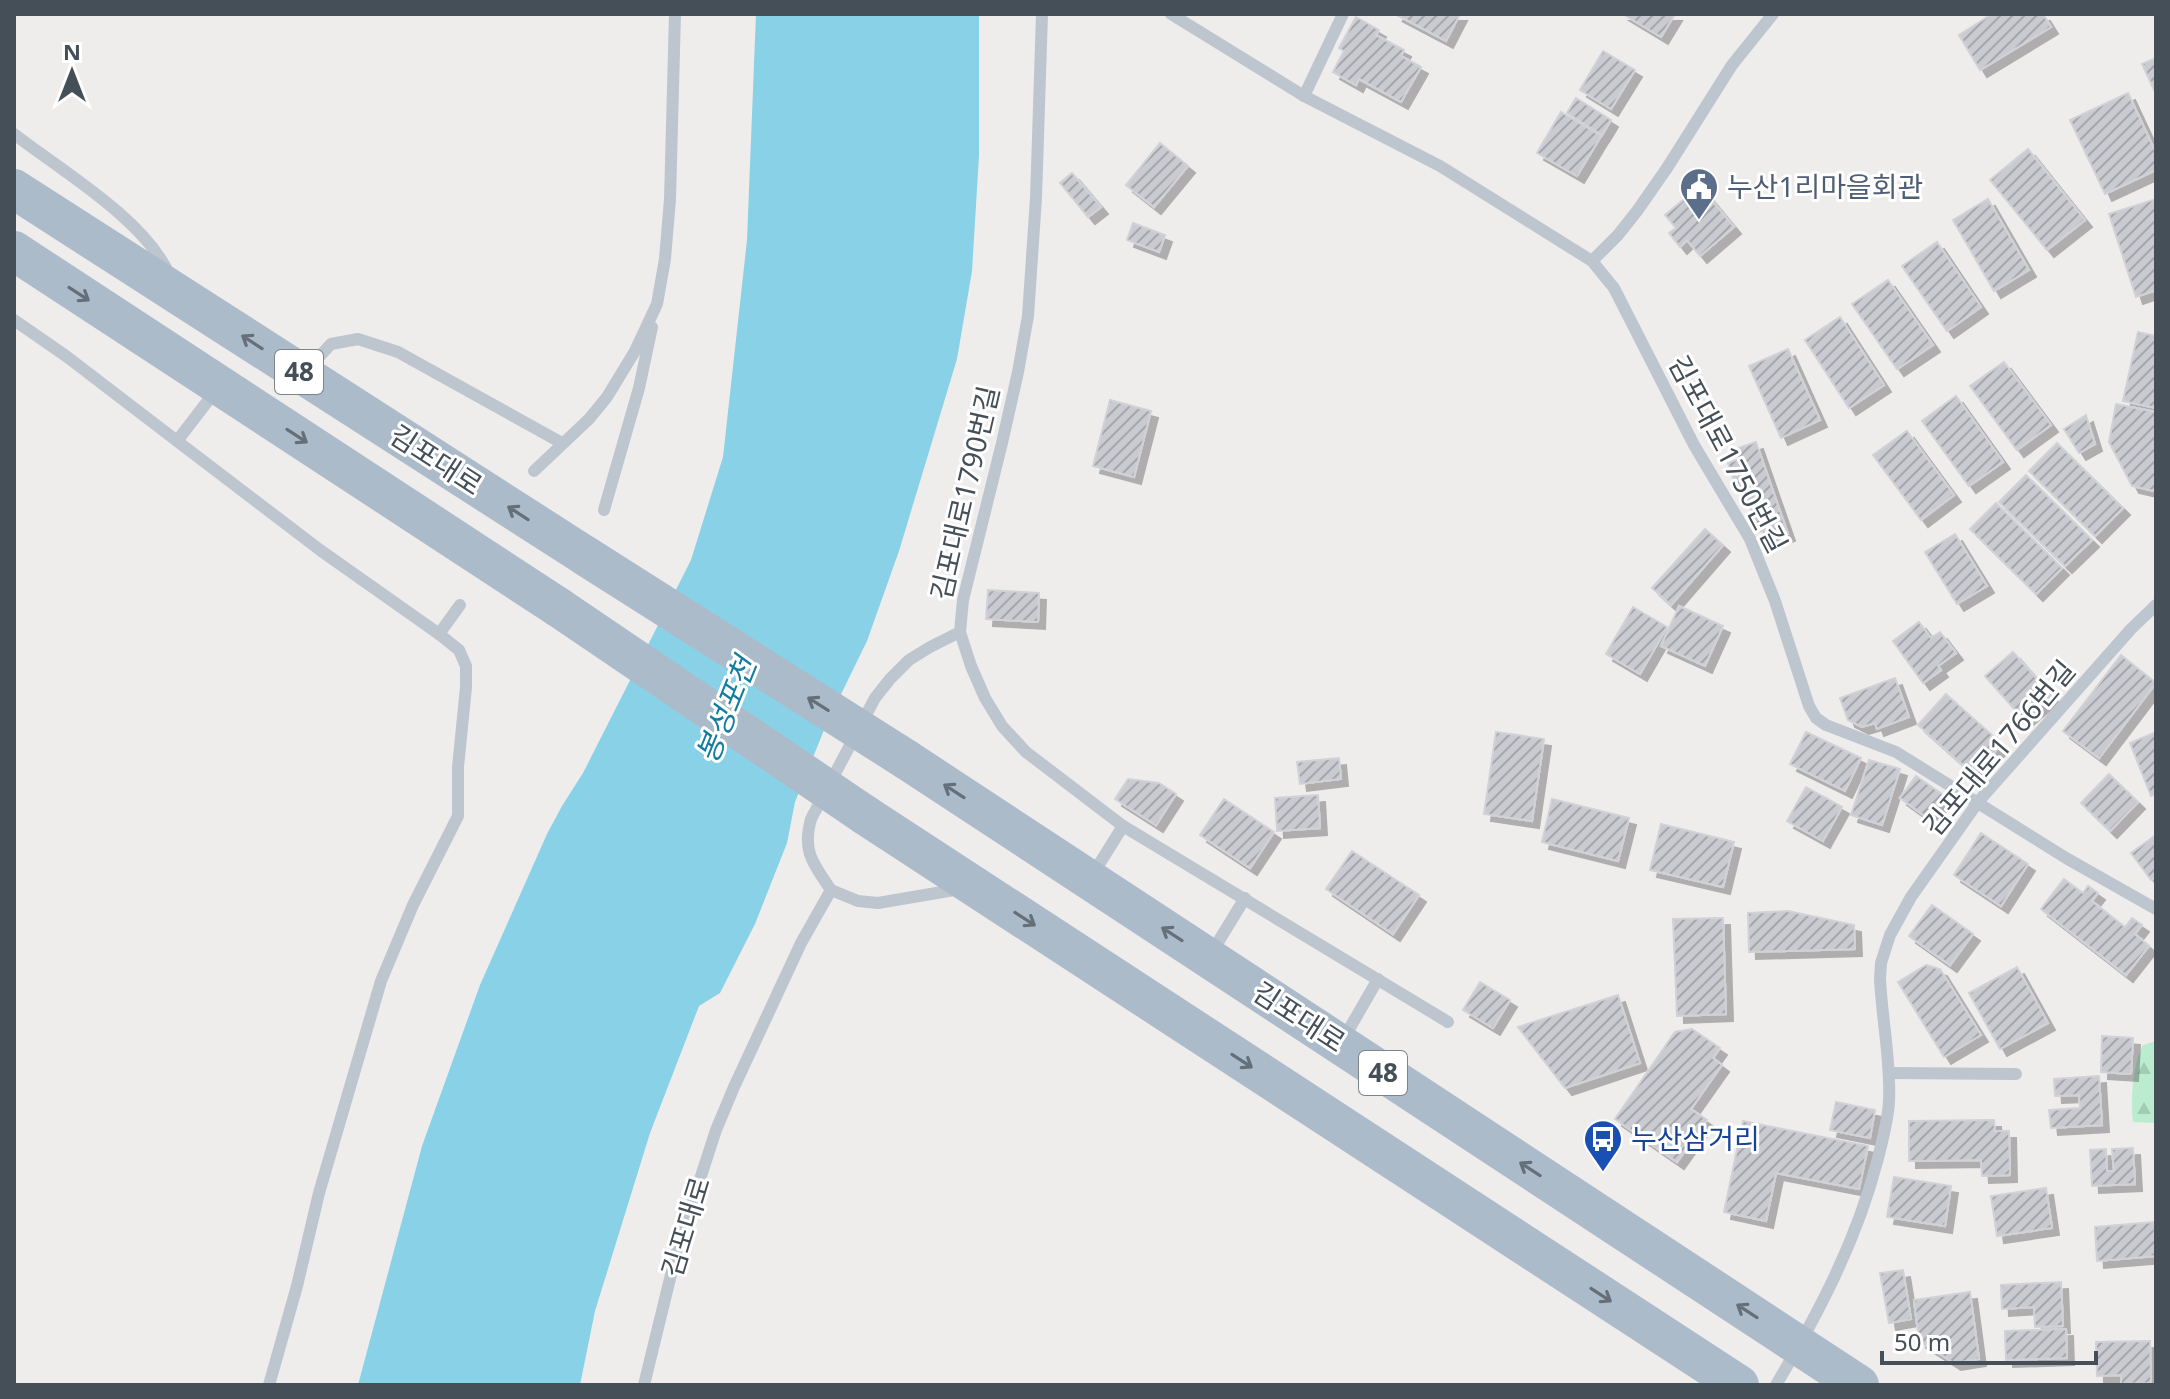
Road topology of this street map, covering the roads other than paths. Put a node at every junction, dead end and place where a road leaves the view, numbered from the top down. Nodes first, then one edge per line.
1 (675, 14) edge
2 (1042, 14) edge
3 (1171, 14) edge
4 (1343, 14) edge
5 (1773, 14) edge
6 (1304, 96) junction
7 (14, 134) edge
8 (14, 189) edge
9 (14, 251) edge
10 (1592, 261) junction
11 (179, 295) junction
12 (657, 304) junction
13 (14, 320) edge
14 (303, 375) junction
15 (219, 386) junction
16 (177, 441) junction
17 (562, 443) junction
18 (534, 471) dead end
19 (604, 510) dead end
20 (460, 605) dead end
21 (2156, 605) edge
22 (960, 632) junction
23 (439, 634) junction
24 (1978, 802) junction
25 (1123, 826) junction
26 (1089, 880) junction
27 (975, 887) junction
28 (831, 890) junction
29 (1245, 898) junction
30 (2156, 909) edge
31 (1209, 958) junction
32 (1378, 979) junction
33 (1448, 1022) dead end
34 (1340, 1044) junction
35 (1890, 1073) junction
36 (2016, 1074) dead end
37 (1603, 1217) junction
38 (1565, 1272) junction
39 (1800, 1346) junction
40 (269, 1385) edge
41 (644, 1385) edge
42 (1739, 1385) edge
43 (1776, 1385) edge
44 (1859, 1385) edge

1 - 12 lane
2 - 22 lane, 김포대로1790번길
3 - 6 lane, 김포대로1750번길
4 - 6 lane
5 - 10 lane
6 - 10 lane, 김포대로1750번길
7 - 11 lane
8 - 11 main road, 김포대로 / 48
9 -> 15 main road, 김포대로 / 48
10 - 24 lane, 김포대로1750번길
14 -> 11 main road, 김포대로 / 48
12 - 17 lane
12 - 19 lane
13 - 16 lane
14 - 17 lane
26 -> 14 main road, 김포대로 / 48, bridge
15 - 16 lane
15 -> 27 main road, 김포대로 / 48, bridge
16 - 23 lane
17 - 18 lane
20 - 23 lane
21 - 24 lane, 김포대로1766번길
22 - 25 lane, 김포대로1790번길
22 - 28 lane
23 - 40 lane
24 - 30 lane, 김포대로1750번길
24 - 35 lane, 김포대로1766번길
25 - 26 lane
25 - 29 lane, 김포대로1790번길
31 -> 26 main road, 김포대로 / 48
27 - 28 lane
27 -> 38 main road, 48
28 - 41 lane, 김포대로
29 - 31 lane
29 - 32 lane, 김포대로1790번길
31 - 34 main road, 김포대로 / 48
32 - 33 lane, 김포대로1790번길
32 - 34 lane
37 -> 34 main road, 김포대로 / 48
35 - 36 lane
35 - 39 lane, 김포대로1766번길
37 - 38 main road
39 -> 37 main road, 김포대로 / 48
38 -> 42 main road, 48
39 - 43 lane, 김포대로1766번길
39 - 44 main road, 김포대로 / 48

